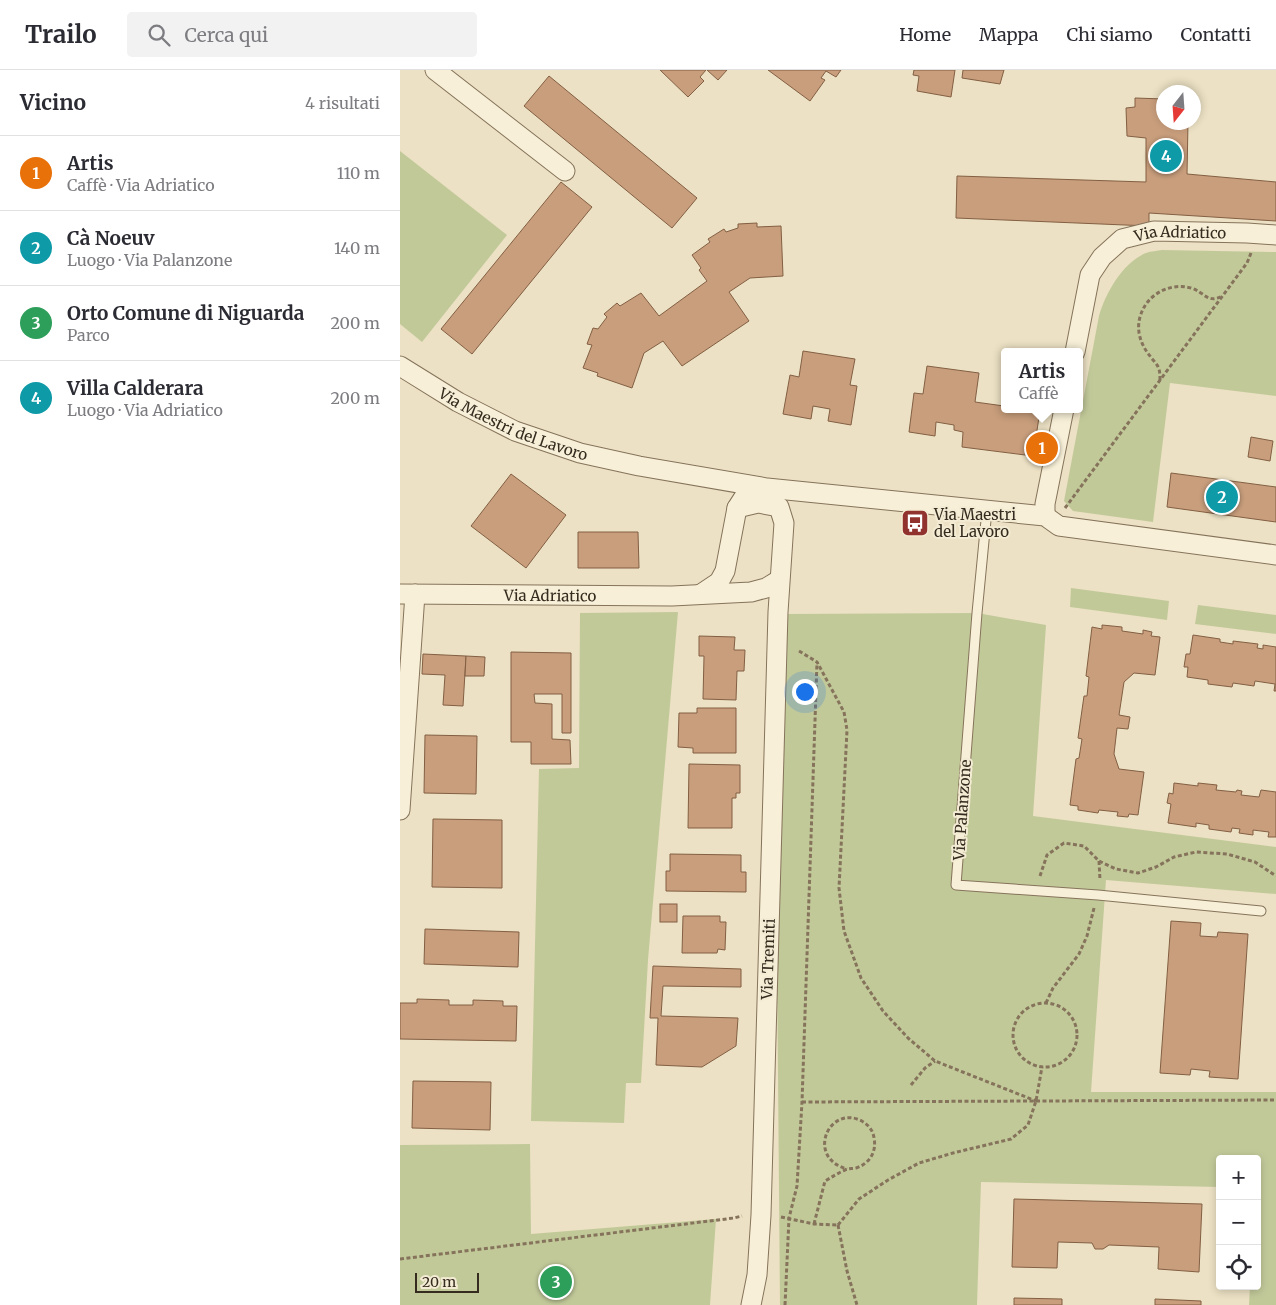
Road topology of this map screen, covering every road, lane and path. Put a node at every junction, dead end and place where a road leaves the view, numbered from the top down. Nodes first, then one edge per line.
1 (435, 70) edge
2 (565, 171) dead end
3 (1276, 235) edge
4 (1251, 248) dead end
5 (1224, 294) junction
6 (1076, 348) edge
7 (400, 366) edge
8 (1160, 380) junction
9 (1063, 413) edge
10 (719, 480) junction
11 (767, 488) junction
12 (812, 492) junction
13 (737, 508) junction
14 (987, 510) junction
15 (1064, 510) dead end
16 (1045, 516) junction
17 (784, 523) junction
18 (1276, 555) edge
19 (725, 570) junction
20 (779, 580) junction
21 (751, 592) junction
22 (407, 594) edge
23 (701, 594) junction
24 (778, 612) junction
25 (799, 651) dead end
26 (817, 662) junction
27 (400, 810) edge
28 (1099, 861) junction
29 (1276, 876) edge
30 (1038, 891) junction
31 (1101, 896) junction
32 (1261, 912) dead end
33 (1046, 1003) junction
34 (935, 1061) junction
35 (1042, 1067) junction
36 (911, 1084) dead end
37 (1276, 1100) edge
38 (1036, 1101) junction
39 (802, 1102) junction
40 (847, 1169) junction
41 (744, 1215) dead end
42 (776, 1215) dead end
43 (789, 1218) junction
44 (814, 1224) junction
45 (838, 1225) junction
46 (400, 1259) edge
47 (751, 1305) edge
48 (786, 1305) edge
49 (857, 1305) edge

1 - 2 street
3 - 6 street, Via Adriatico
4 - 5 path
5 - 8 path
5 - 8 path
7 - 10 street, Via Maestri del Lavoro
8 - 15 path
9 - 16 street
10 - 11 street, Via Maestri del Lavoro
10 - 13 street
11 - 12 street, Via Maestri del Lavoro
11 - 13 street
12 - 14 street, Via Maestri del Lavoro
12 - 17 street
13 - 17 street
13 - 19 street
14 - 16 street, Via Maestri del Lavoro
14 - 30 lane, Via Palanzone
16 - 18 street
17 - 20 street
19 - 21 street
19 - 23 street
20 - 21 street, Via Adriatico
20 - 24 street, Via Tremiti
21 - 23 street, Via Adriatico
21 - 24 street
22 - 23 street, Via Adriatico
22 - 27 street
24 - 47 street, Via Tremiti
25 - 26 path
26 - 34 path
26 - 39 path
28 - 29 path
28 - 30 path
28 - 31 path
30 - 31 lane, Via Palanzone
31 - 32 lane, Via Palanzone
31 - 33 path
33 - 35 path
33 - 35 path
34 - 36 path
34 - 38 path
35 - 38 path
37 - 38 path
38 - 39 path
38 - 45 path
39 - 43 path
40 - 40 path
40 - 44 path
41 - 46 path
42 - 43 path
43 - 44 path
43 - 48 path
44 - 45 path
45 - 49 path

